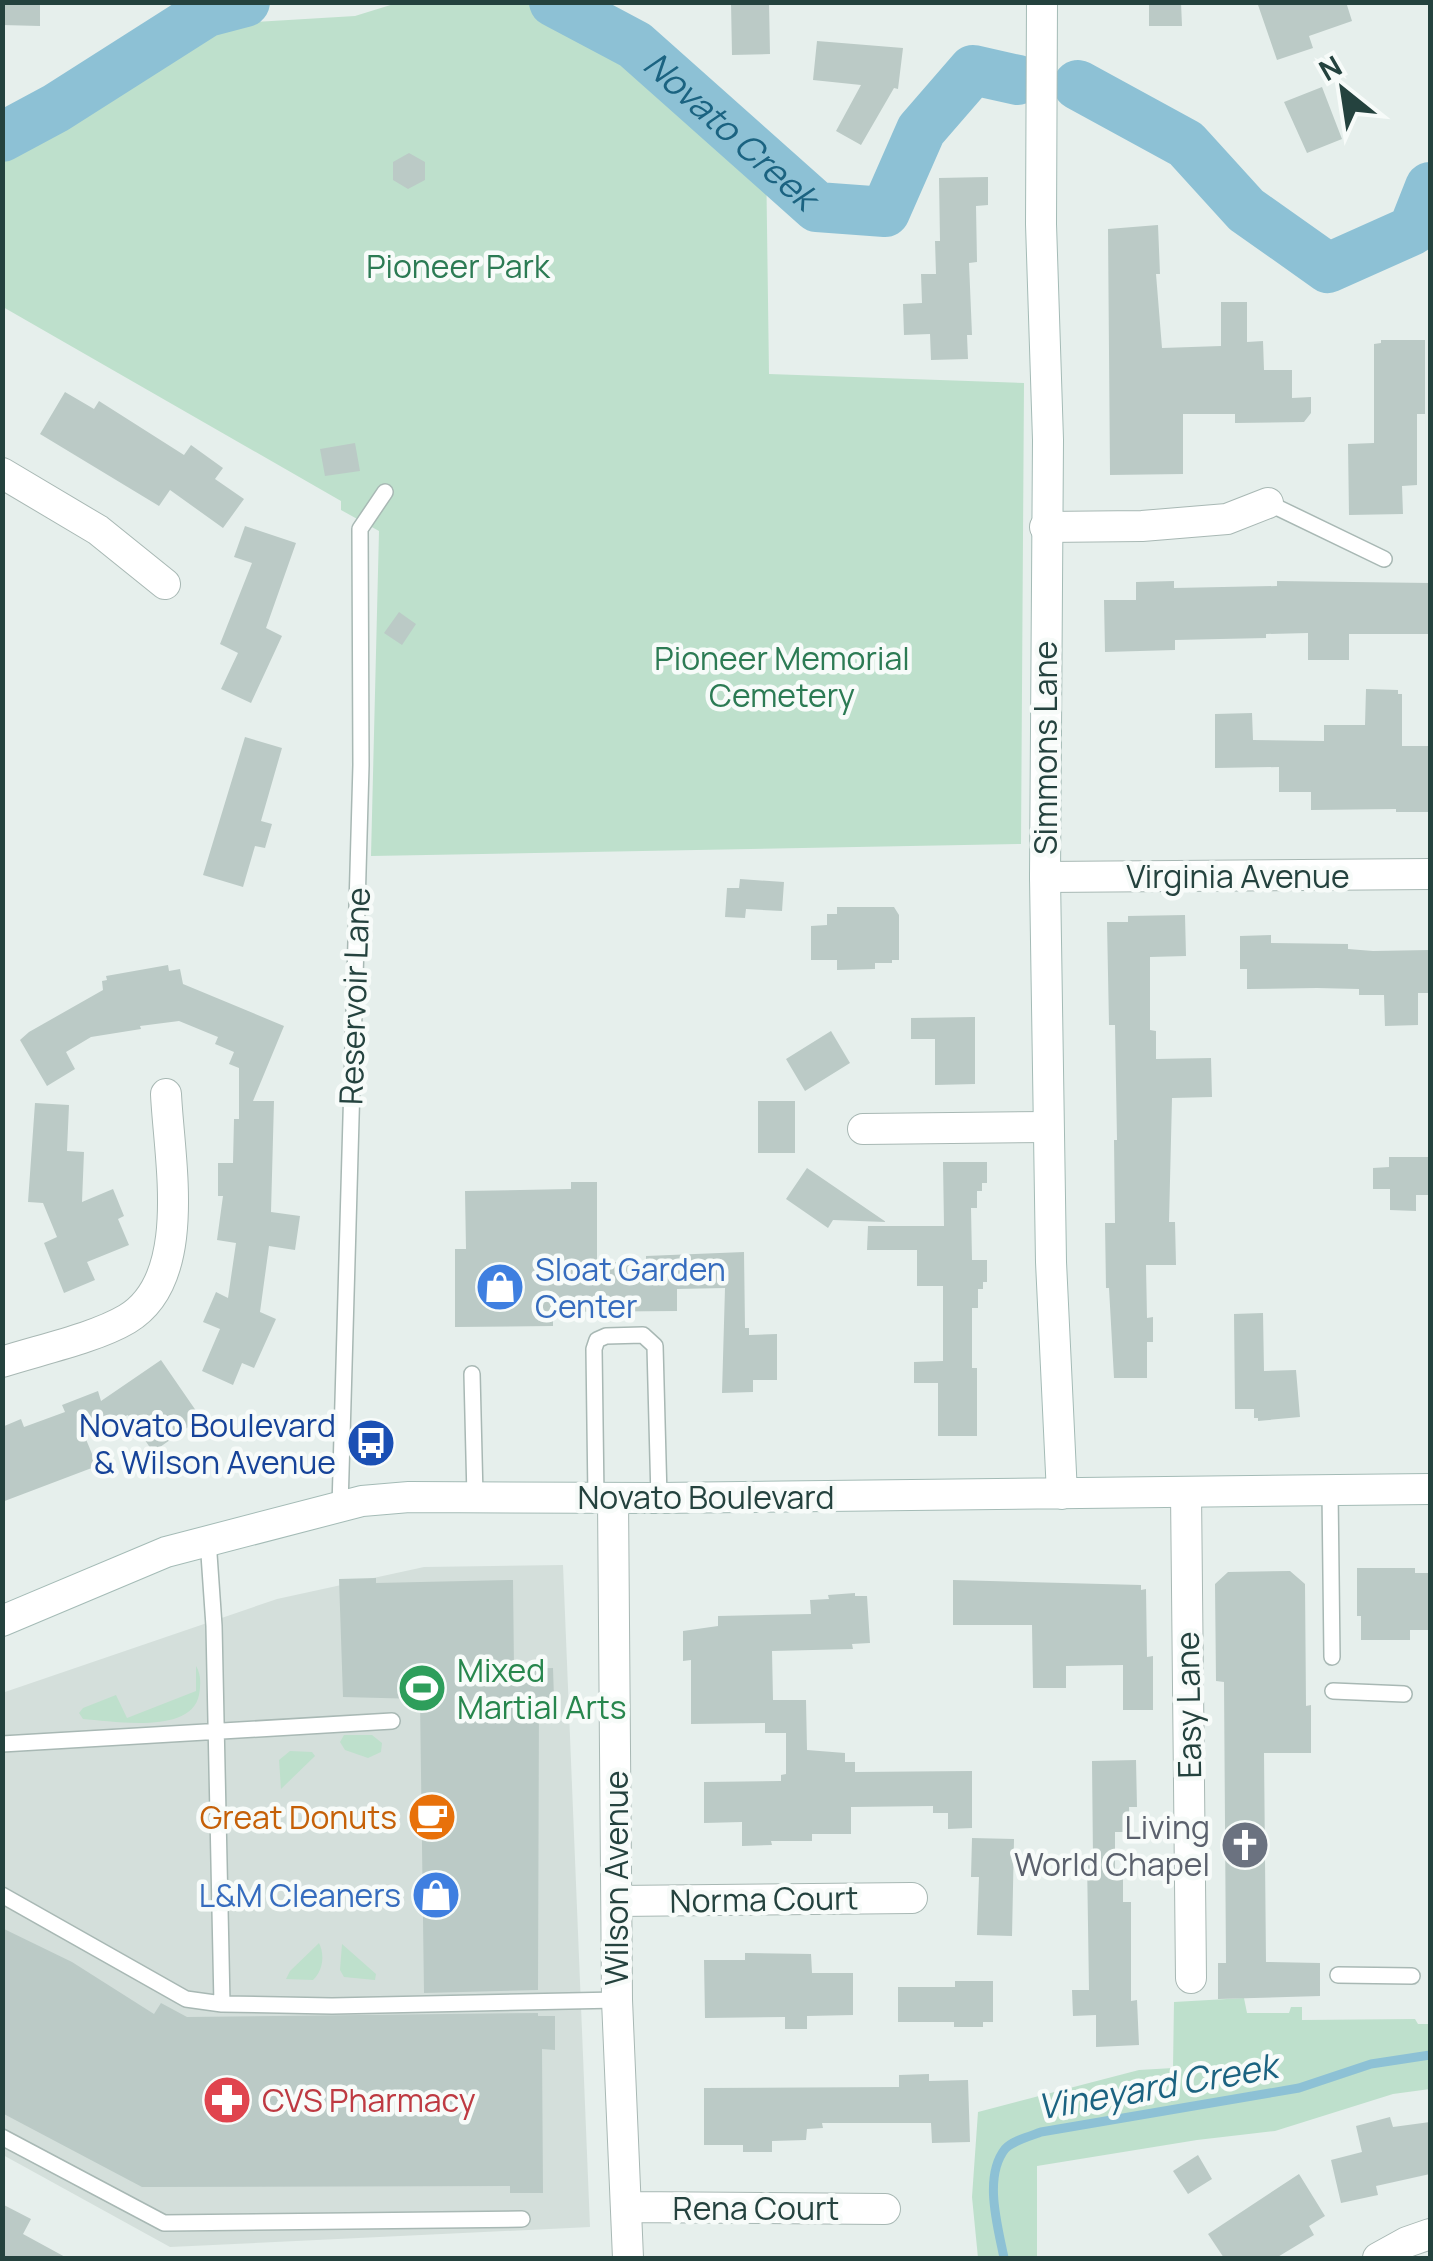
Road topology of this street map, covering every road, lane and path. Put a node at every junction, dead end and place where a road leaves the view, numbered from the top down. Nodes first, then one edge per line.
1 (1042, 2) edge
2 (2, 473) edge
3 (385, 492) dead end
4 (1268, 503) joint
5 (1045, 527) junction
6 (1384, 559) dead end
7 (165, 584) dead end
8 (1430, 874) edge
9 (1045, 878) junction
10 (166, 1094) dead end
11 (1048, 1127) junction
12 (863, 1129) dead end
13 (2, 1362) edge
14 (472, 1374) dead end
15 (1430, 1489) edge
16 (1330, 1490) junction
17 (1186, 1492) junction
18 (1062, 1494) junction
19 (475, 1498) junction
20 (604, 1498) junction
21 (659, 1498) junction
22 (340, 1507) junction
23 (208, 1540) junction
24 (2, 1621) edge
25 (1332, 1656) dead end
26 (1332, 1690) dead end
27 (1404, 1694) dead end
28 (392, 1722) dead end
29 (215, 1734) junction
30 (2, 1744) edge
31 (2, 1895) edge
32 (912, 1898) dead end
33 (617, 1902) junction
34 (1338, 1976) dead end
35 (1412, 1976) dead end
36 (1191, 1978) dead end
37 (617, 2000) junction
38 (222, 2004) junction
39 (2, 2137) edge
40 (627, 2207) junction
41 (884, 2209) dead end
42 (522, 2219) dead end
43 (1430, 2234) edge
44 (628, 2258) edge
45 (1378, 2258) edge

1 - 5 street, Simmons Lane
2 - 7 street
3 - 22 lane, Reservoir Lane
4 - 5 street
4 - 6 lane
5 - 9 street, Simmons Lane
8 - 9 street, Virginia Avenue
9 - 11 street, Simmons Lane
10 - 13 street
11 - 12 street
11 - 18 street, Simmons Lane
14 - 19 lane
15 - 16 street, Novato Boulevard
16 - 17 street, Novato Boulevard
16 - 25 lane
17 - 18 street, Novato Boulevard
17 - 36 street, Easy Lane
18 - 21 street, Novato Boulevard
19 - 20 street, Novato Boulevard
19 - 22 street, Novato Boulevard
20 - 21 street, Novato Boulevard
20 - 21 lane
20 - 33 street, Wilson Avenue
22 - 23 street, Novato Boulevard
23 - 24 street, Novato Boulevard
23 - 29 lane
26 - 27 lane
28 - 29 lane
29 - 30 lane
29 - 38 lane
31 - 38 lane
32 - 33 street, Norma Court
33 - 37 street, Wilson Avenue
34 - 35 lane
37 - 38 lane
37 - 40 street, Wilson Avenue
39 - 42 lane
40 - 41 street, Rena Court
40 - 44 street, Wilson Avenue
43 - 45 street

